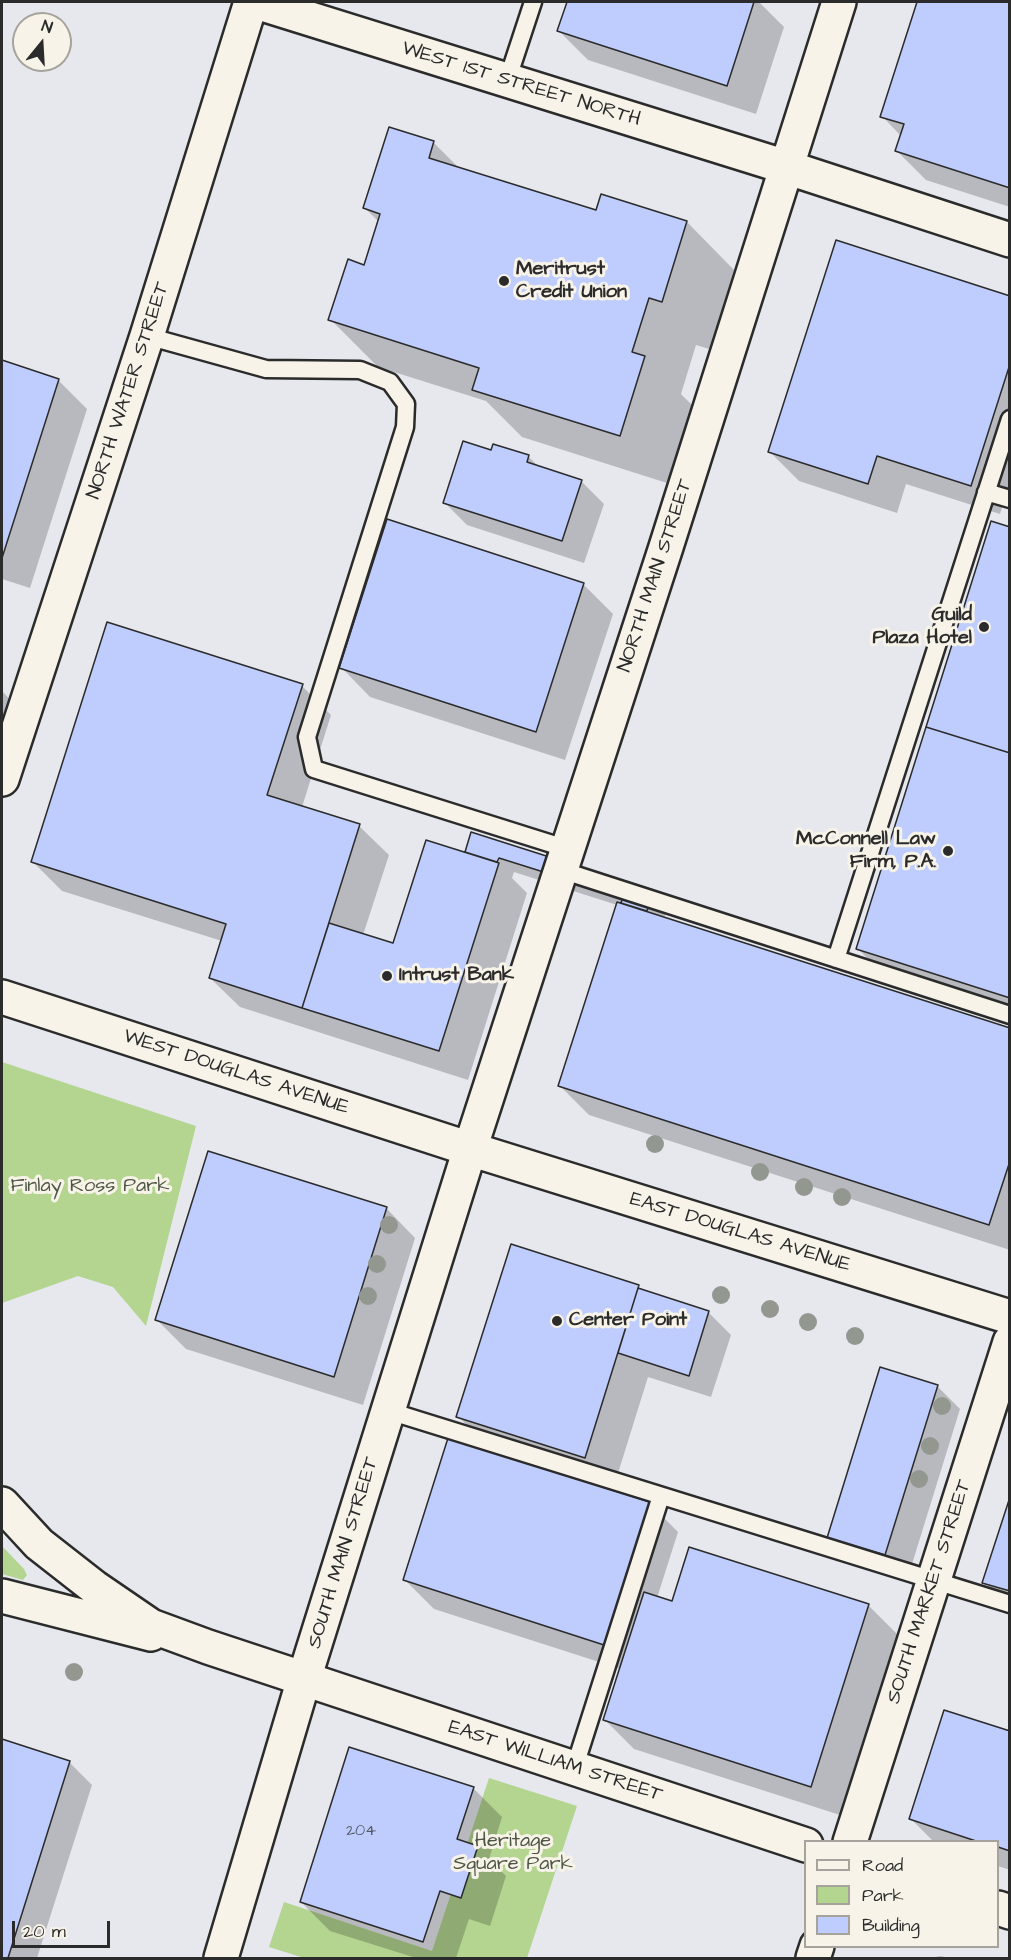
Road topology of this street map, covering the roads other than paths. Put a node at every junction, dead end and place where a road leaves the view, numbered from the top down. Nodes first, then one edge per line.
1 (251, 2) edge
2 (256, 2) edge
3 (533, 2) edge
4 (839, 2) edge
5 (507, 81) junction
6 (786, 167) junction
7 (1010, 240) edge
8 (147, 336) junction
9 (1010, 419) edge
10 (986, 492) junction
11 (1010, 499) edge
12 (2, 779) edge
13 (565, 860) junction
14 (836, 959) junction
15 (2, 997) edge
16 (1010, 1015) edge
17 (470, 1149) junction
18 (1010, 1317) edge
19 (1010, 1342) edge
20 (388, 1411) junction
21 (661, 1496) junction
22 (2, 1504) edge
23 (933, 1580) junction
24 (2, 1596) edge
25 (1010, 1604) edge
26 (208, 1647) junction
27 (304, 1679) junction
28 (574, 1769) junction
29 (851, 1840) edge
30 (804, 1844) edge
31 (221, 1959) edge

1 - 8 street, NORTH WATER STREET
2 - 5 street, WEST 1ST STREET NORTH
3 - 5 lane
4 - 6 street, NORTH MAIN STREET
5 - 6 street, WEST 1ST STREET NORTH
6 - 7 street, WEST 1ST STREET NORTH
6 - 13 street, NORTH MAIN STREET
8 - 12 street, NORTH WATER STREET
8 - 13 lane
9 - 10 lane
10 - 11 lane
10 - 14 lane
13 - 14 lane
13 - 17 street, NORTH MAIN STREET
14 - 16 lane
15 - 17 street, WEST DOUGLAS AVENUE
17 - 18 street, EAST DOUGLAS AVENUE
17 - 20 street, SOUTH MAIN STREET
19 - 23 street, SOUTH MARKET STREET
20 - 21 lane
20 - 27 street, SOUTH MAIN STREET
21 - 23 lane
21 - 28 lane
22 - 26 street
23 - 25 lane
23 - 29 street, SOUTH MARKET STREET
24 - 26 street
26 - 27 street, EAST WILLIAM STREET
27 - 28 street, EAST WILLIAM STREET
27 - 31 street, SOUTH MAIN STREET
28 - 30 street, EAST WILLIAM STREET

